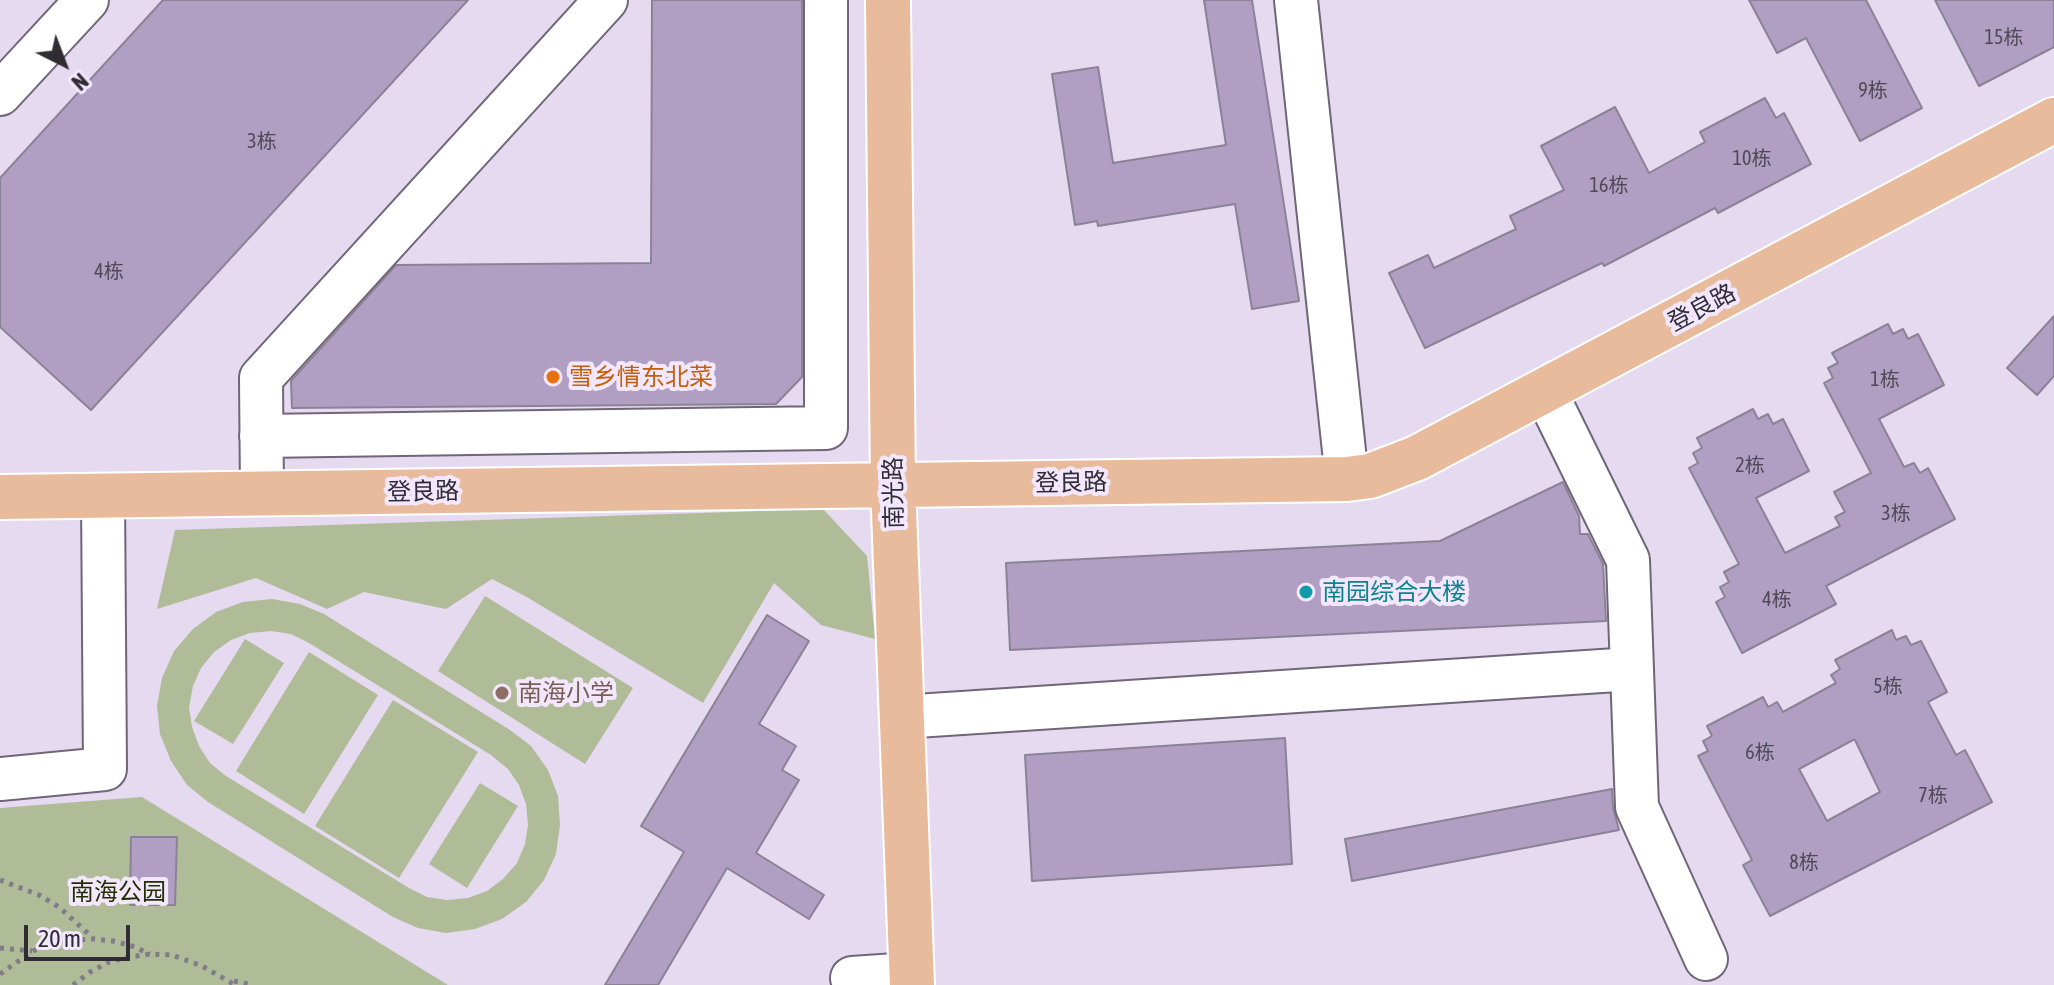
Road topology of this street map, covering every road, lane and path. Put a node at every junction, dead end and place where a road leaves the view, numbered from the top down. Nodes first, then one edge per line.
1 (87, 0) edge
2 (606, 0) edge
3 (826, 0) edge
4 (888, 0) edge
5 (1296, 0) edge
6 (0, 94) edge
7 (2054, 120) edge
8 (1545, 391) junction
9 (261, 436) junction
10 (1347, 479) junction
11 (893, 485) junction
12 (262, 494) junction
13 (103, 496) junction
14 (0, 497) edge
15 (1632, 669) junction
16 (901, 717) junction
17 (0, 779) edge
18 (0, 880) edge
19 (93, 939) junction
20 (0, 948) edge
21 (33, 951) junction
22 (151, 954) junction
23 (1706, 959) dead end
24 (0, 974) edge
25 (852, 978) dead end
26 (229, 980) junction
27 (912, 980) edge
28 (73, 985) edge
29 (235, 985) edge
30 (252, 985) edge

1 - 6 street
2 - 9 street
3 - 9 street
4 - 11 main road, 南光路
5 - 10 street
7 - 8 main road, 登良路
8 - 10 main road, 登良路
8 - 15 street
9 - 12 street
10 - 11 main road, 登良路
11 - 12 main road, 登良路
11 - 16 main road, 南光路
12 - 13 main road, 登良路
13 - 14 main road, 登良路
13 - 17 street
15 - 16 street
15 - 23 street
16 - 27 main road, 南光路
18 - 19 path
19 - 21 path
19 - 22 path
20 - 21 path
21 - 24 path
22 - 26 path
22 - 28 path
25 - 27 street
26 - 29 path
26 - 30 path

